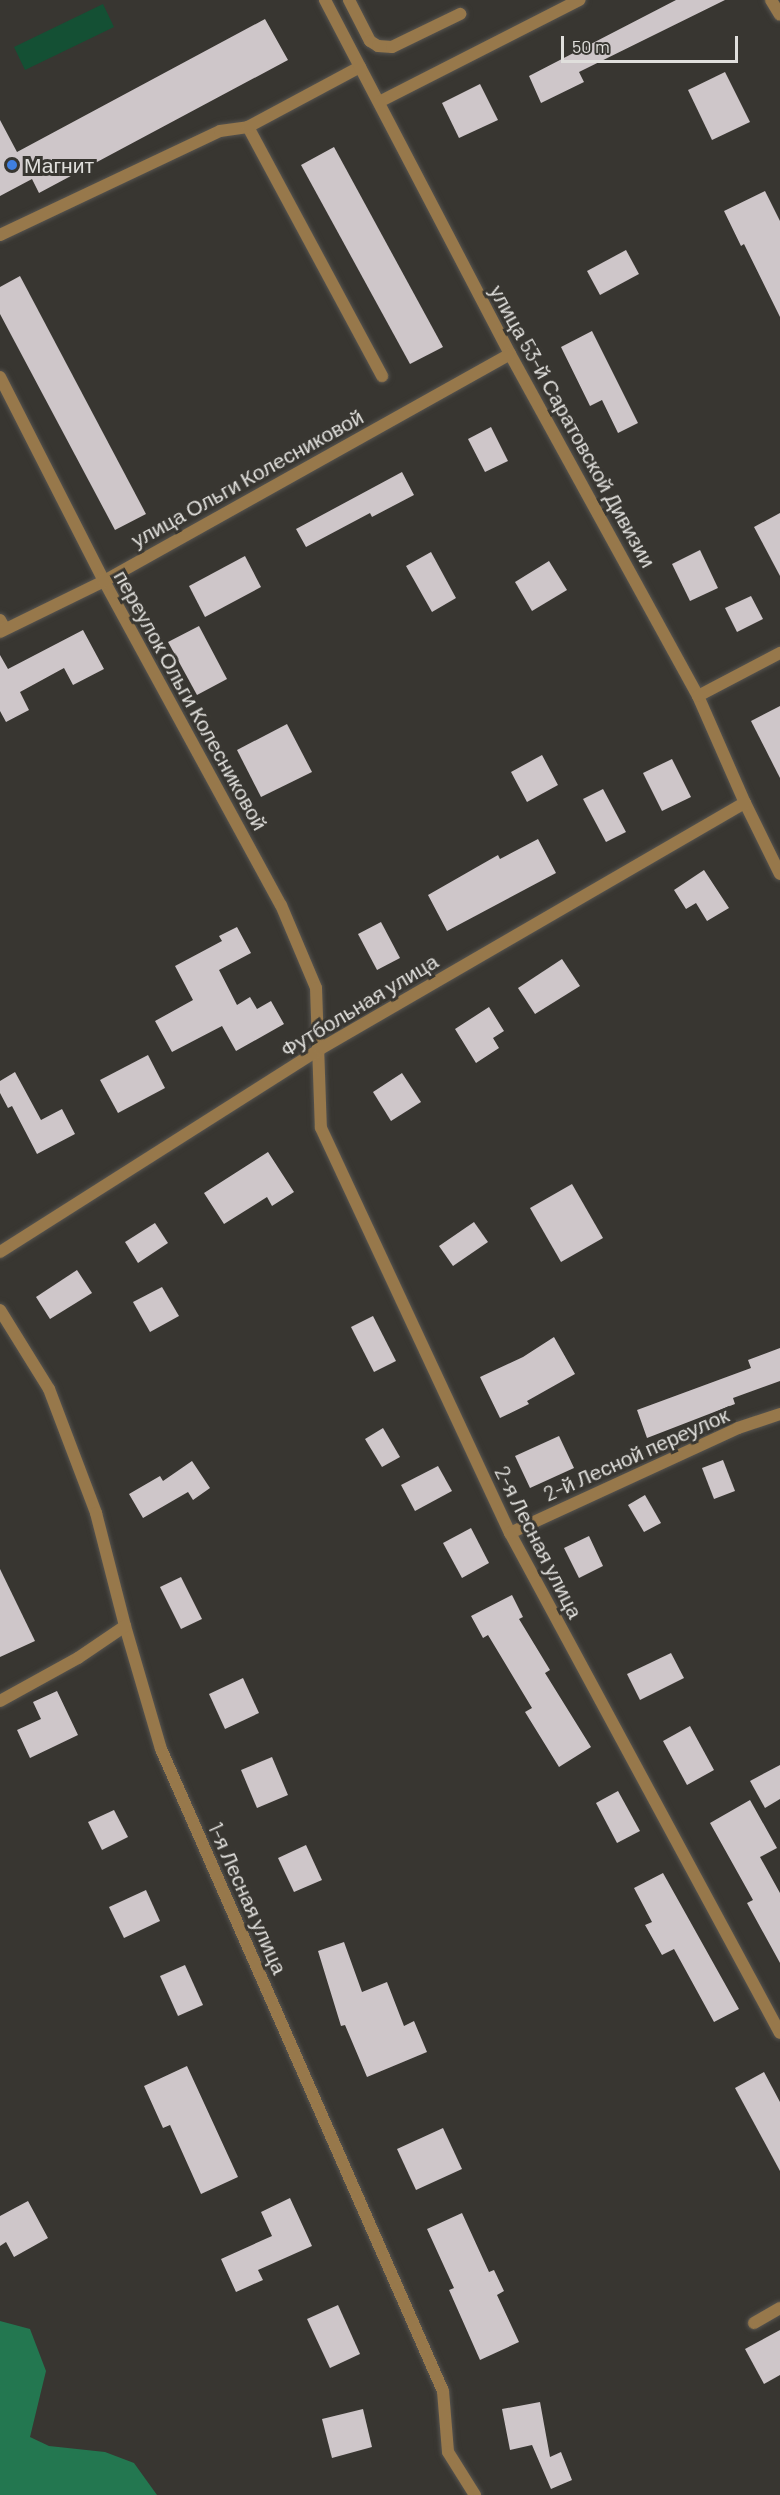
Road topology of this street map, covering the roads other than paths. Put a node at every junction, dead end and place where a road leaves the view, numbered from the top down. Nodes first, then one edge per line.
1 (325, 0) edge
2 (349, 0) edge
3 (579, 0) edge
4 (771, 0) edge
5 (460, 14) dead end
6 (780, 15) edge
7 (360, 67) junction
8 (379, 102) junction
9 (248, 128) junction
10 (0, 235) edge
11 (510, 354) junction
12 (382, 376) dead end
13 (0, 377) edge
14 (104, 580) junction
15 (2, 627) edge
16 (780, 653) edge
17 (698, 696) junction
18 (745, 803) junction
19 (780, 874) edge
20 (320, 1049) junction
21 (0, 1252) edge
22 (0, 1310) edge
23 (780, 1414) edge
24 (510, 1533) junction
25 (125, 1626) junction
26 (0, 1701) edge
27 (780, 2033) edge
28 (780, 2308) edge
29 (754, 2323) dead end
30 (475, 2495) edge

1 - 7 street, улица 53-й Саратовской Дивизии
2 - 5 street
3 - 8 street
4 - 6 street
7 - 8 street, улица 53-й Саратовской Дивизии
7 - 9 street
8 - 11 street, улица 53-й Саратовской Дивизии
9 - 10 street
9 - 12 street
11 - 14 street, улица Ольги Колесниковой
11 - 17 street, улица 53-й Саратовской Дивизии
13 - 14 street, переулок Ольги Колесниковой
14 - 15 street, улица Ольги Колесниковой
14 - 20 street, переулок Ольги Колесниковой
16 - 17 street
17 - 18 street, улица 53-й Саратовской Дивизии
18 - 19 street, улица 53-й Саратовской Дивизии
18 - 20 street, Футбольная улица
20 - 21 street, Футбольная улица
20 - 24 street, 2-я Лесная улица
22 - 25 street, 1-я Лесная улица
23 - 24 street, 2-й Лесной переулок
24 - 27 street, 2-я Лесная улица
25 - 26 street
25 - 30 street, 1-я Лесная улица
28 - 29 street

